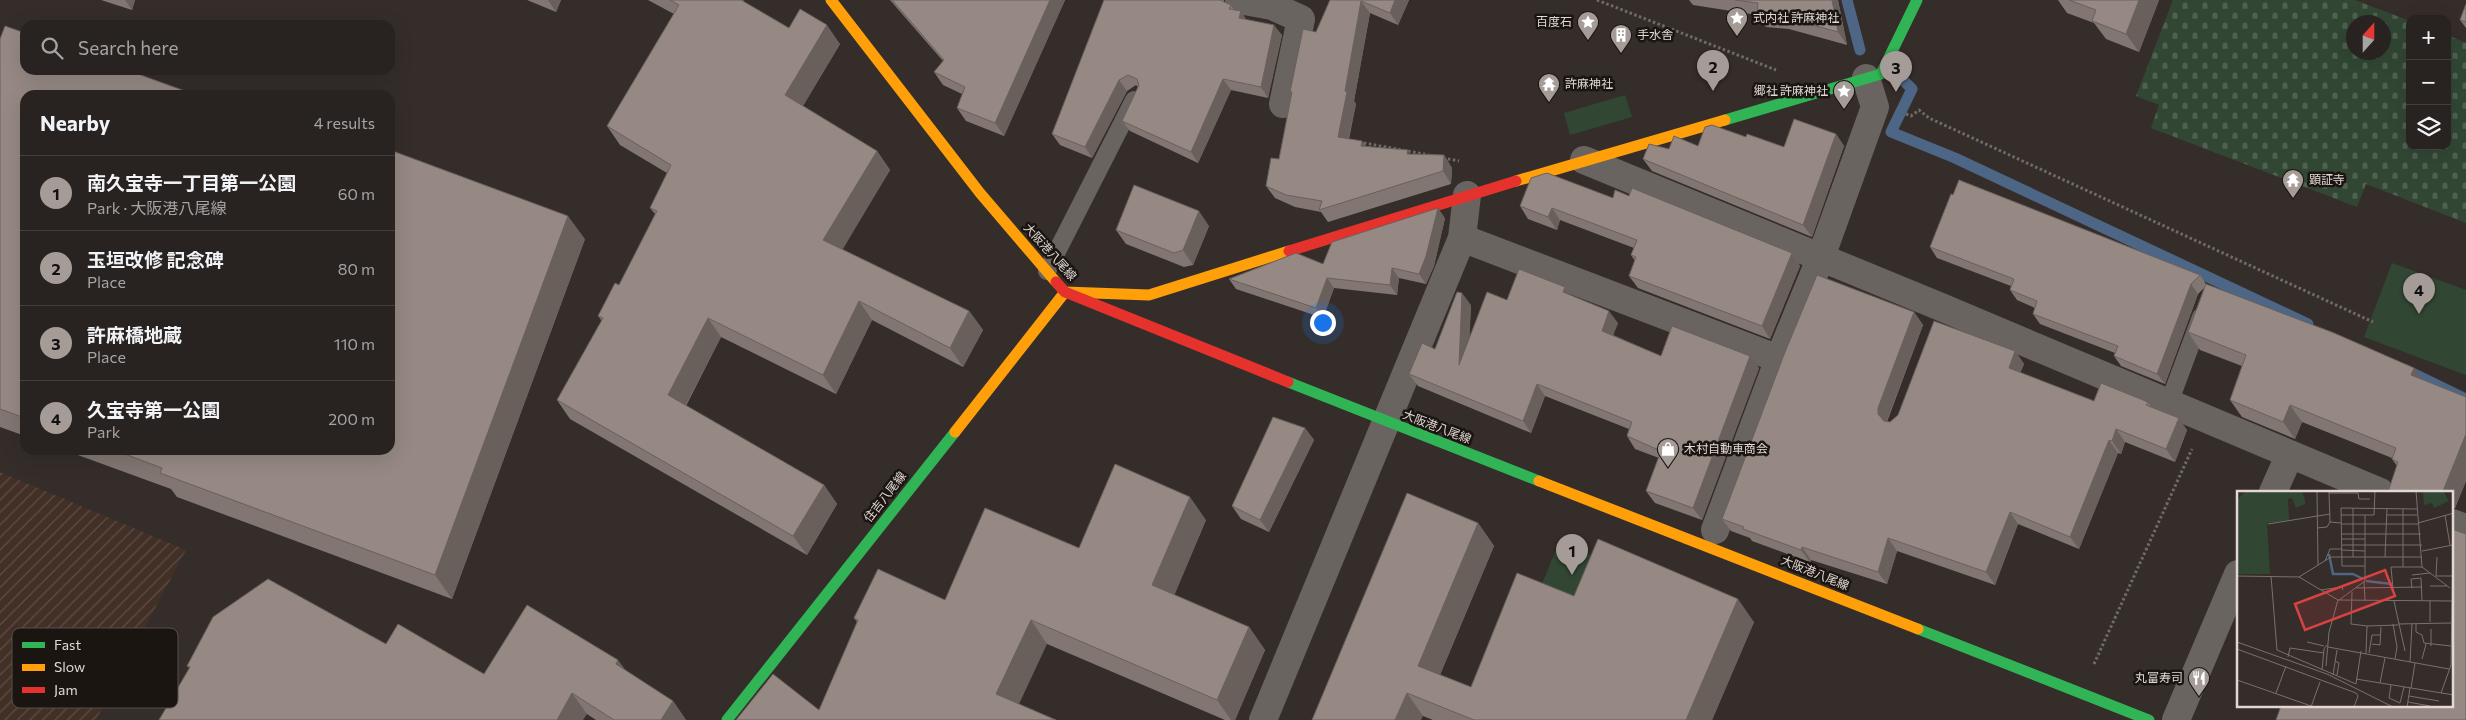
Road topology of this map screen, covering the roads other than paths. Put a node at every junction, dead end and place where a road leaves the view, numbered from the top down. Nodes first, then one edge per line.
1 (831, 0) edge
2 (1239, 0) edge
3 (1917, 0) edge
4 (1273, 3) edge
5 (1866, 78) junction
6 (1136, 96) edge
7 (1283, 104) dead end
8 (1584, 160) junction
9 (1467, 195) junction
10 (1462, 238) junction
11 (1821, 258) junction
12 (1047, 271) junction
13 (1065, 292) junction
14 (2208, 298) edge
15 (1779, 359) junction
16 (2169, 403) junction
17 (1387, 422) junction
18 (2290, 454) junction
19 (2274, 491) edge
20 (2378, 491) edge
21 (2454, 524) edge
22 (2466, 528) edge
23 (1716, 530) dead end
24 (2237, 576) edge
25 (727, 720) edge
26 (1263, 720) edge
27 (2149, 720) edge
28 (2176, 720) edge

1 - 12 main road, 大阪港八尾線
2 - 4 street
3 - 5 main road
4 - 7 street
5 - 8 main road
5 - 11 street
6 - 12 lane
8 - 9 main road
8 - 11 street
9 - 10 street
9 - 13 main road
10 - 15 street
10 - 17 street
11 - 15 street
11 - 16 street
12 - 13 main road, 大阪港八尾線
13 - 17 main road, 大阪港八尾線
13 - 25 main road, 住吉八尾線
14 - 16 lane
15 - 23 street
16 - 18 street
17 - 26 street
17 - 27 main road, 大阪港八尾線
18 - 19 street
18 - 20 street
21 - 22 street
24 - 28 street

